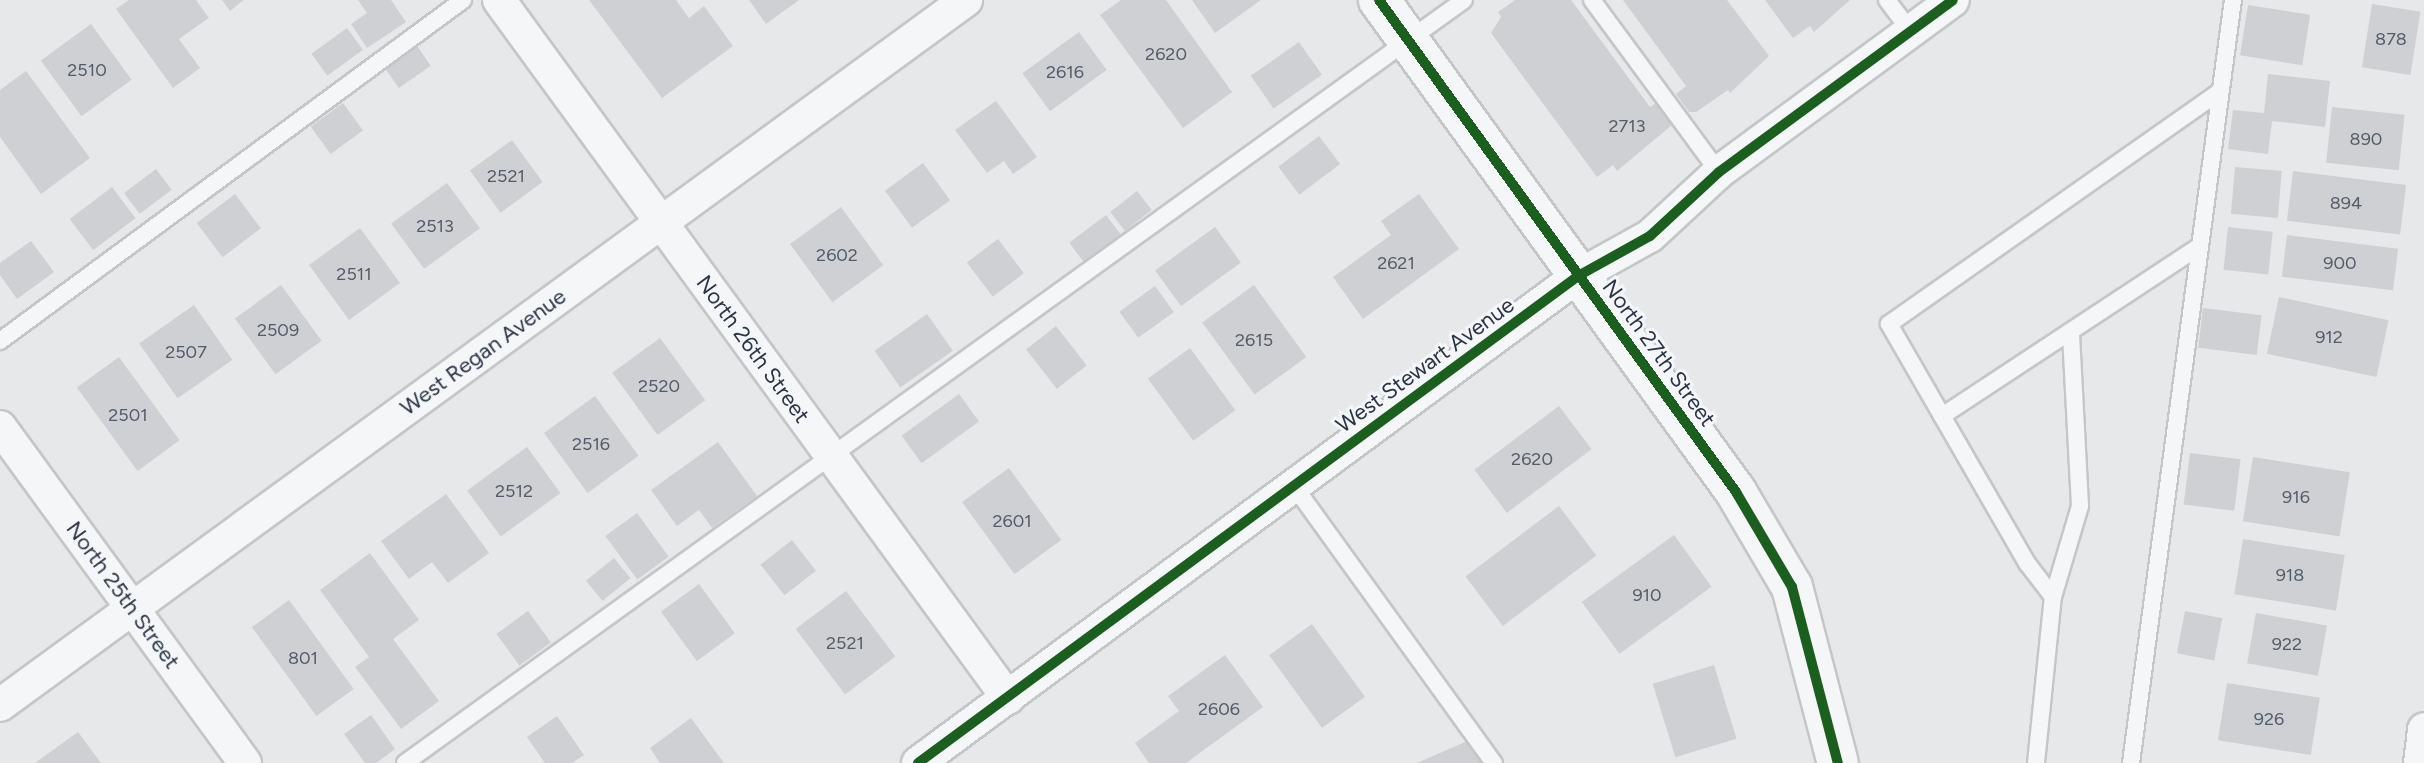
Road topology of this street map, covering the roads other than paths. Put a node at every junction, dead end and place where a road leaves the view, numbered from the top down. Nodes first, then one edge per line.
1 (463, 0) edge
2 (499, 0) edge
3 (966, 0) edge
4 (1379, 0) edge
5 (1464, 0) edge
6 (1592, 0) edge
7 (1887, 0) edge
8 (1953, 0) edge
9 (2233, 0) edge
10 (1911, 32) junction
11 (1408, 40) junction
12 (2218, 93) junction
13 (1719, 172) junction
14 (661, 223) junction
15 (2197, 248) junction
16 (1578, 276) junction
17 (2071, 334) junction
18 (0, 341) edge
19 (1942, 416) junction
20 (0, 427) edge
21 (831, 455) junction
22 (1294, 486) junction
23 (2053, 597) junction
24 (132, 609) junction
25 (1008, 698) junction
26 (0, 705) edge
27 (2424, 729) edge
28 (245, 763) edge
29 (405, 763) edge
30 (918, 763) edge
31 (1494, 763) edge
32 (1838, 763) edge
33 (2036, 763) edge
34 (2131, 763) edge
35 (2420, 763) edge

1 - 18 lane
2 - 14 street, North 26th Street
3 - 14 street, West Regan Avenue
4 - 11 street, North 27th Street
5 - 11 lane
6 - 13 lane
7 - 10 lane
8 - 10 street, West Stewart Avenue
9 - 12 lane
10 - 13 street, West Stewart Avenue
11 - 16 street, North 27th Street
11 - 21 lane
12 - 15 lane
12 - 19 lane
13 - 16 street, West Stewart Avenue
14 - 21 street, North 26th Street
14 - 24 street, West Regan Avenue
15 - 17 lane
15 - 34 lane
16 - 22 street, West Stewart Avenue
16 - 32 street, North 27th Street
17 - 19 lane
17 - 23 lane
19 - 23 lane
20 - 24 street, North 25th Street
21 - 25 street, North 26th Street
21 - 29 lane
22 - 25 street, West Stewart Avenue
22 - 31 lane
23 - 33 lane
24 - 26 street, West Regan Avenue
24 - 28 street, North 25th Street
25 - 30 street, West Stewart Avenue
27 - 35 street

